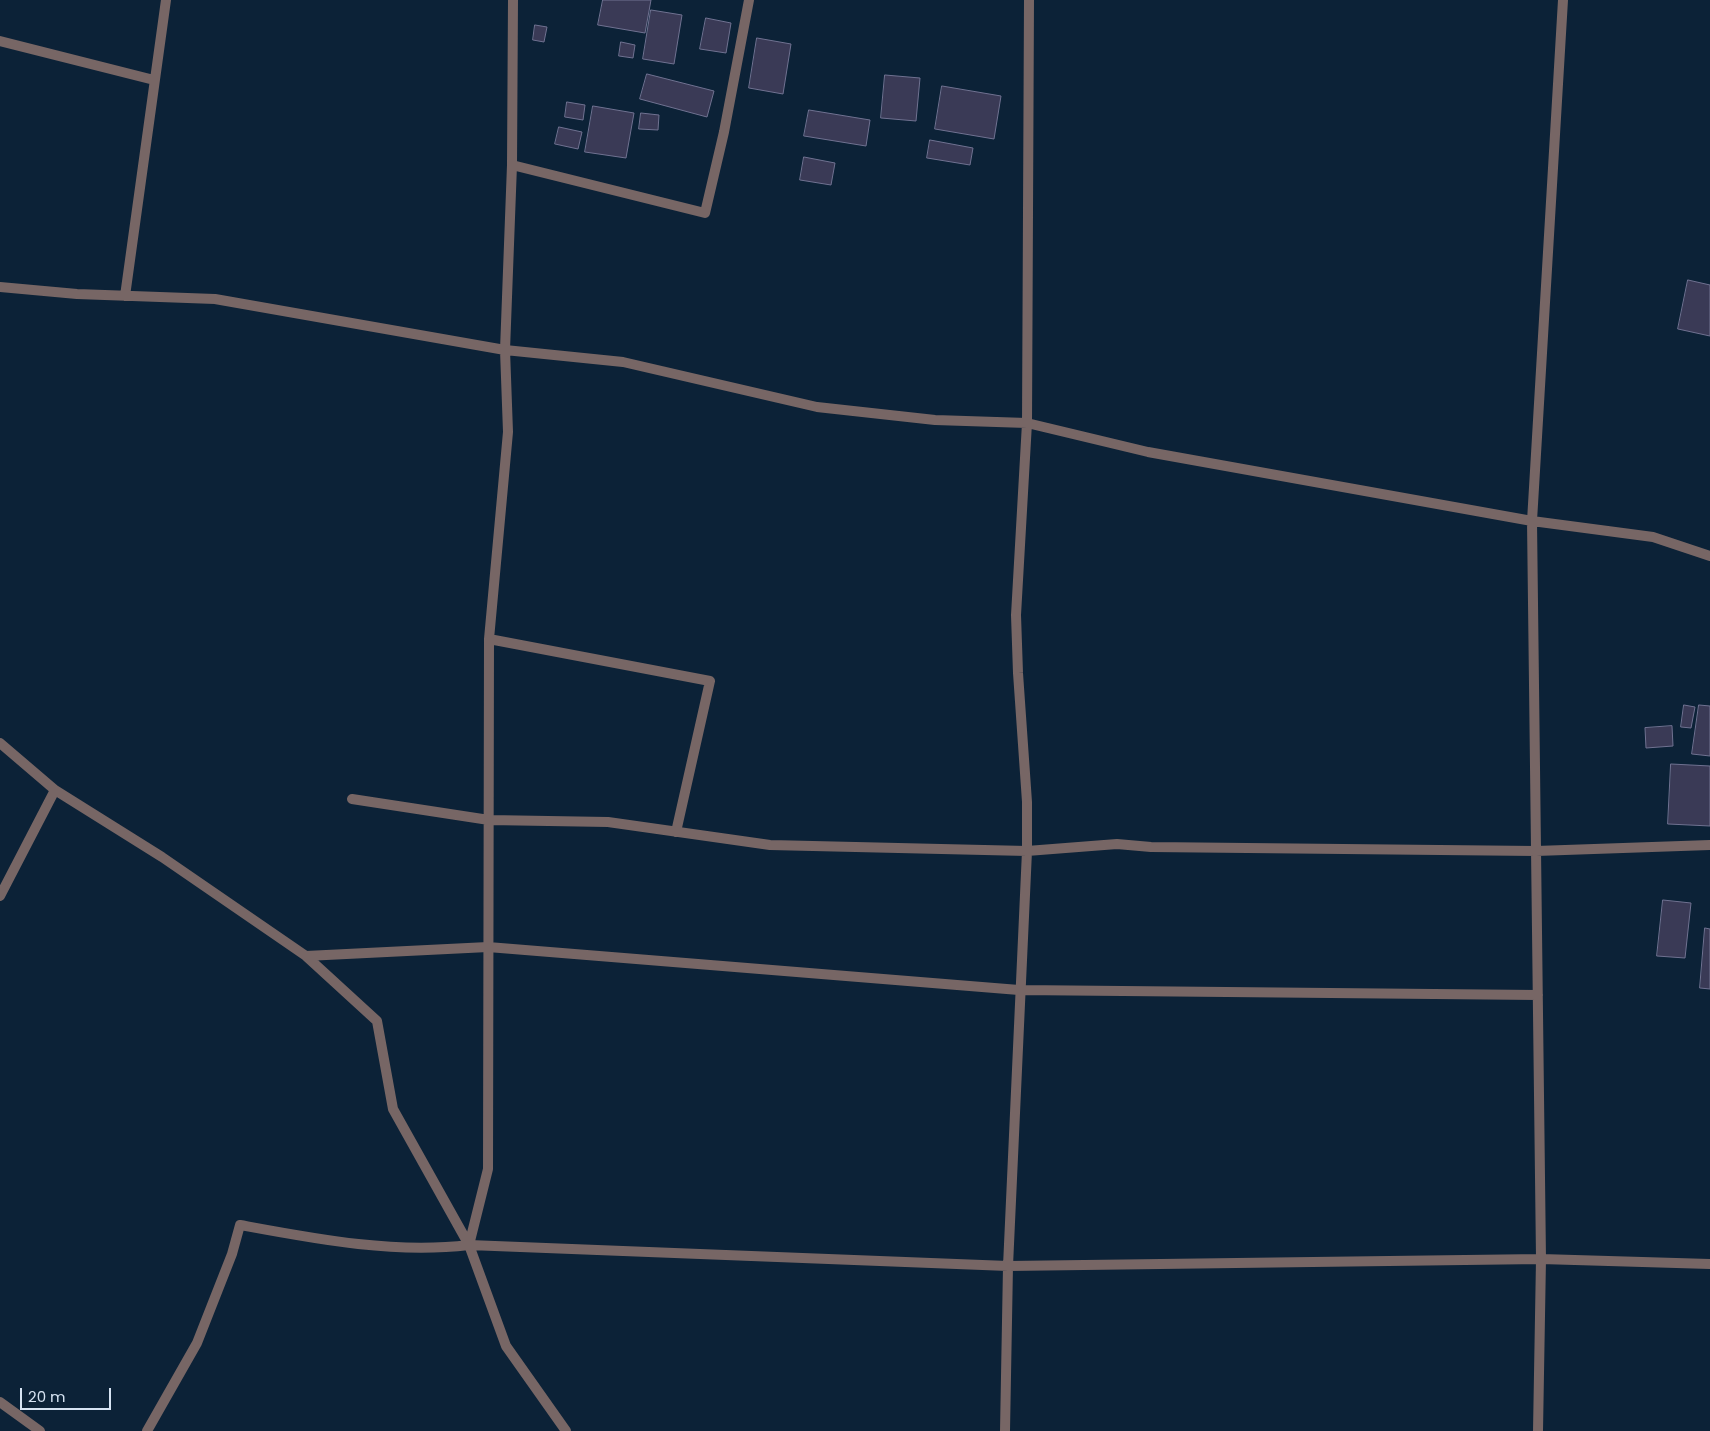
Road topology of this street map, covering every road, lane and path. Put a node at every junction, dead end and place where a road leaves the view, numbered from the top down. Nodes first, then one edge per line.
1 (166, 0) edge
2 (513, 0) edge
3 (749, 0) edge
4 (1029, 0) edge
5 (1563, 0) edge
6 (0, 41) edge
7 (154, 80) junction
8 (512, 165) junction
9 (0, 287) edge
10 (125, 296) junction
11 (505, 350) junction
12 (1027, 424) junction
13 (1532, 521) junction
14 (1710, 556) edge
15 (489, 639) junction
16 (0, 743) edge
17 (55, 790) junction
18 (352, 799) dead end
19 (489, 820) junction
20 (676, 832) junction
21 (1710, 845) edge
22 (1027, 851) junction
23 (1536, 851) junction
24 (0, 896) edge
25 (488, 947) junction
26 (306, 956) junction
27 (1019, 990) junction
28 (1538, 994) junction
29 (470, 1245) junction
30 (1541, 1259) junction
31 (1710, 1264) edge
32 (1008, 1266) junction
33 (0, 1402) edge
34 (40, 1431) edge
35 (147, 1431) edge
36 (566, 1431) edge
37 (1004, 1431) edge
38 (1538, 1431) edge

1 - 7 street
2 - 8 street
3 - 8 street
4 - 12 street
5 - 13 street
6 - 7 street
7 - 10 street
8 - 11 street
9 - 10 street
10 - 11 street
11 - 12 street
11 - 15 street
12 - 13 street
12 - 22 street
13 - 14 street
13 - 23 street
15 - 19 street
15 - 20 street
16 - 17 street
17 - 24 street
17 - 26 street
18 - 19 street
19 - 20 street
19 - 25 street
20 - 22 street
21 - 23 street
22 - 23 street
22 - 27 street
23 - 28 street
25 - 26 street
25 - 27 street
25 - 29 street
26 - 29 street
27 - 28 street
27 - 32 street
28 - 30 street
29 - 32 street
29 - 35 street
29 - 36 street
30 - 31 street
30 - 32 street
30 - 38 street
32 - 37 street
33 - 34 street

